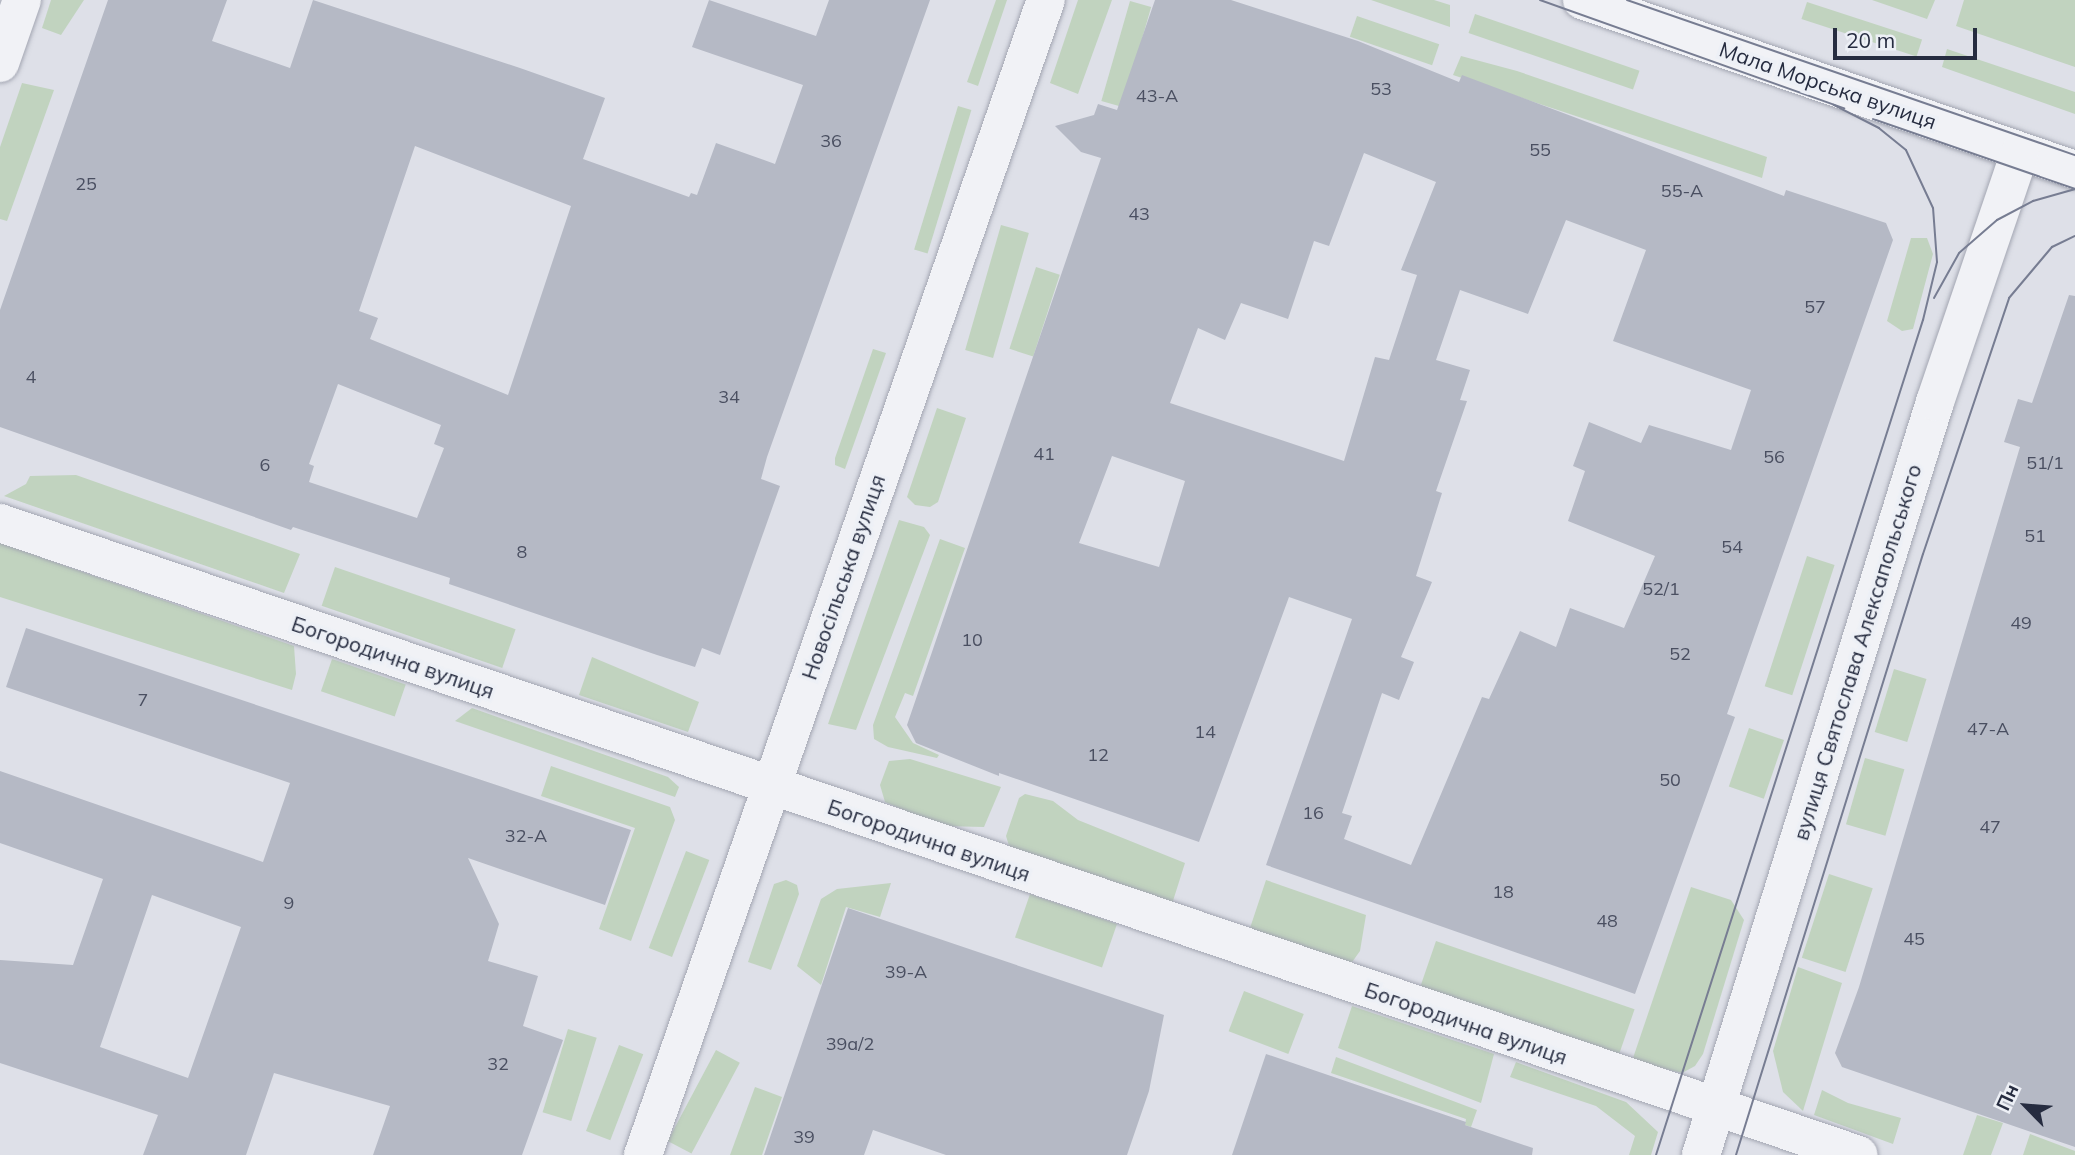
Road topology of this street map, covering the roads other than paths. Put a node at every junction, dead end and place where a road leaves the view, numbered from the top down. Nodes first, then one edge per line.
1 (22, 0) edge
2 (1046, 0) edge
3 (1582, 0) edge
4 (0, 63) edge
5 (2020, 152) junction
6 (2075, 170) edge
7 (0, 523) edge
8 (770, 785) junction
9 (1715, 1106) junction
10 (643, 1155) edge
11 (1701, 1155) edge
12 (1859, 1155) edge

1 - 4 street
2 - 8 street, Новосільська вулиця
3 - 5 street, Мала Морська вулиця
5 - 6 street, Мала Морська вулиця
5 - 9 street, вулиця Святослава Алексапольського
7 - 8 street, Богородична вулиця
8 - 9 street, Богородична вулиця
8 - 10 street, Новосільська вулиця
9 - 11 street, вулиця Святослава Алексапольського
9 - 12 street, Богородична вулиця

